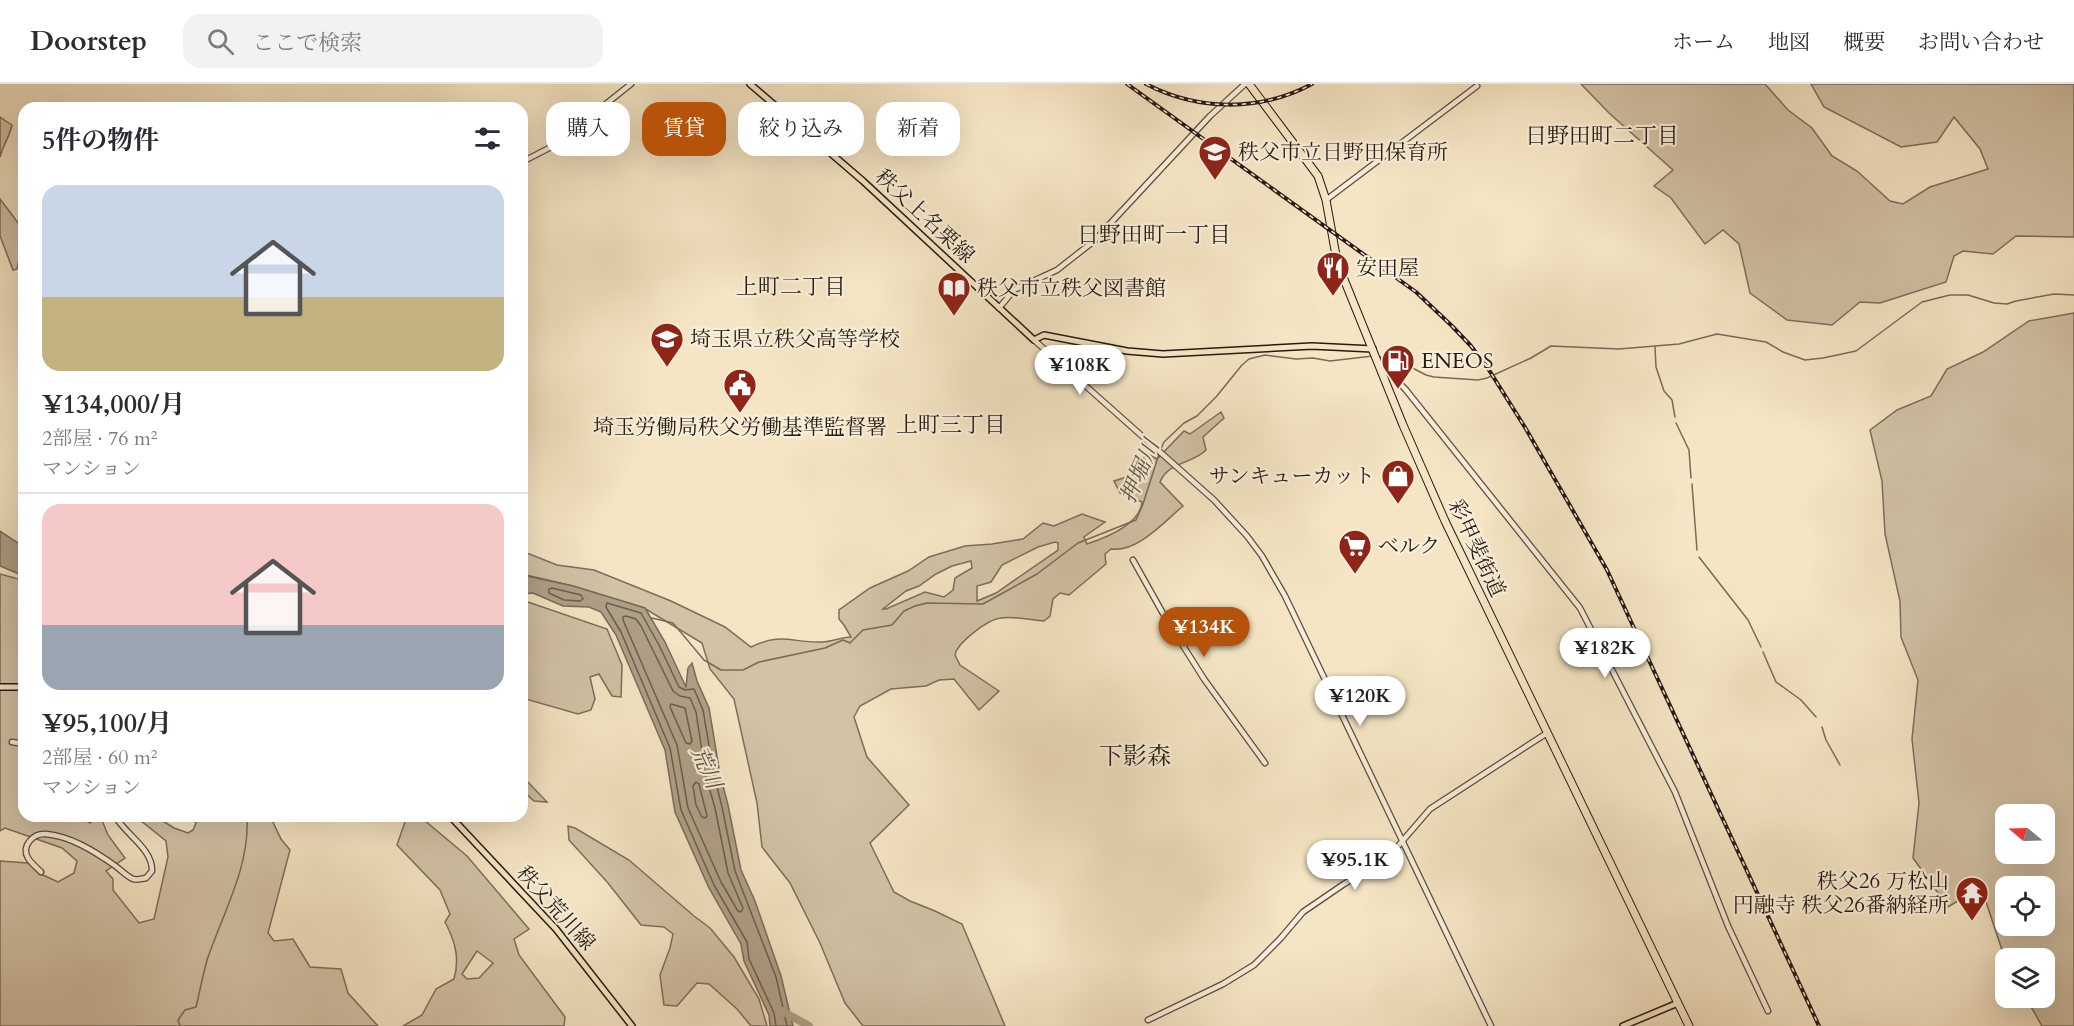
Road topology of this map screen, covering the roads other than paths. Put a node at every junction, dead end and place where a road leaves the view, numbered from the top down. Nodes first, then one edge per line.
1 (631, 84) edge
2 (750, 84) edge
3 (1247, 84) edge
4 (1477, 86) dead end
5 (528, 159) edge
6 (1326, 200) junction
7 (999, 308) junction
8 (1034, 340) junction
9 (1374, 352) junction
10 (1381, 369) junction
11 (1133, 560) dead end
12 (0, 687) edge
13 (18, 687) edge
14 (1547, 733) junction
15 (12, 742) dead end
16 (18, 743) edge
17 (1265, 763) dead end
18 (120, 822) edge
19 (456, 822) edge
20 (1402, 842) junction
21 (41, 872) dead end
22 (1678, 1003) junction
23 (1768, 1011) dead end
24 (1148, 1020) dead end
25 (632, 1026) edge
26 (1491, 1026) edge
27 (1623, 1026) edge
28 (1689, 1026) edge

1 - 5 street
2 - 7 main road, 秩父上名栗線
3 - 6 highway, 彩甲斐街道
3 - 7 street
4 - 6 street
6 - 9 highway, 彩甲斐街道
7 - 8 main road, 秩父上名栗線
8 - 9 main road
8 - 20 street
9 - 10 highway, 彩甲斐街道
10 - 14 highway, 彩甲斐街道
10 - 23 street
11 - 17 street
12 - 13 main road
14 - 20 street
14 - 22 highway, 彩甲斐街道
15 - 16 street
18 - 21 street
19 - 25 main road, 秩父荒川線
20 - 24 street
20 - 26 street
22 - 27 main road
22 - 28 highway, 彩甲斐街道

